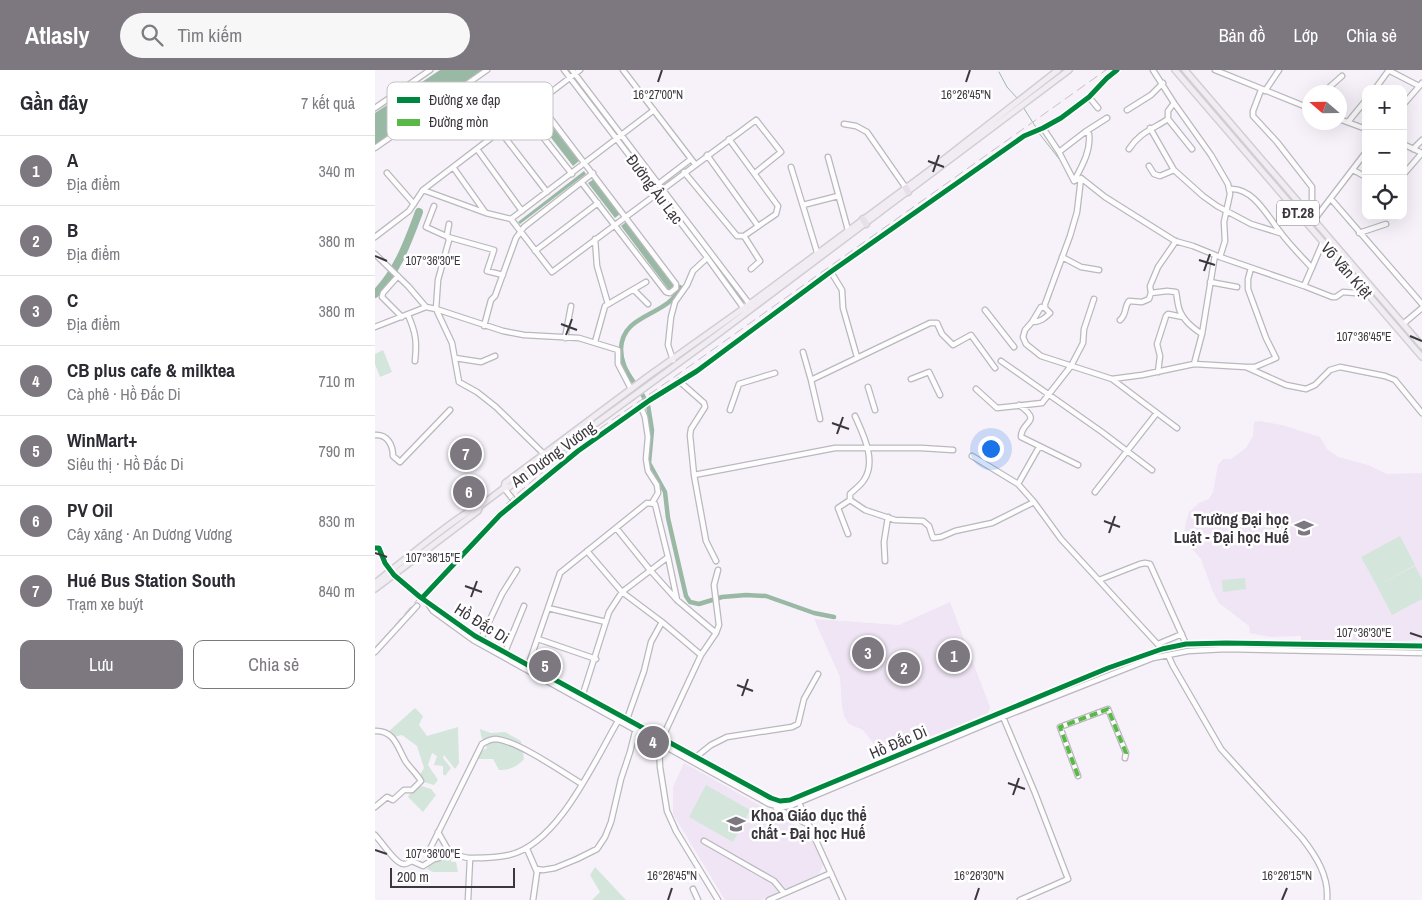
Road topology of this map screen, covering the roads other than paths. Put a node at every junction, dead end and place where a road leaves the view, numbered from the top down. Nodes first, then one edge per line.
1 (430, 70) edge
2 (487, 70) edge
3 (564, 70) edge
4 (580, 70) edge
5 (623, 70) edge
6 (1058, 70) edge
7 (1069, 70) edge
8 (1117, 70) edge
9 (1153, 70) edge
10 (1175, 70) edge
11 (1185, 70) edge
12 (1215, 70) edge
13 (1233, 70) edge
14 (1279, 70) edge
15 (1389, 70) edge
16 (574, 72) edge
17 (1229, 76) junction
18 (1342, 76) dead end
19 (570, 78) junction
20 (413, 82) edge
21 (470, 82) edge
22 (1163, 83) junction
23 (1420, 84) edge
24 (1332, 85) edge
25 (1378, 85) edge
26 (1263, 90) junction
27 (553, 91) edge
28 (1023, 97) junction
29 (1089, 97) junction
30 (387, 100) edge
31 (1407, 100) edge
32 (1028, 102) junction
33 (1173, 103) junction
34 (1302, 105) edge
35 (1362, 105) edge
36 (375, 108) edge
37 (1098, 108) dead end
38 (654, 110) junction
39 (1127, 110) dead end
40 (1107, 118) dead end
41 (1168, 119) junction
42 (553, 121) edge
43 (1348, 122) joint
44 (844, 124) dead end
45 (1362, 127) edge
46 (1043, 128) junction
47 (1151, 128) junction
48 (1085, 132) junction
49 (622, 134) junction
50 (617, 139) junction
51 (729, 139) junction
52 (387, 140) edge
53 (488, 140) edge
54 (507, 140) edge
55 (545, 140) edge
56 (1422, 140) edge
57 (1407, 146) edge
58 (375, 148) edge
59 (477, 149) junction
60 (1129, 149) dead end
61 (1192, 149) dead end
62 (1413, 149) junction
63 (1059, 152) junction
64 (1422, 153) edge
65 (707, 156) junction
66 (828, 157) dead end
67 (691, 158) junction
68 (1362, 158) edge
69 (585, 163) junction
70 (695, 164) junction
71 (791, 166) dead end
72 (1149, 166) dead end
73 (453, 167) junction
74 (1174, 170) junction
75 (1353, 170) junction
76 (1407, 170) edge
77 (685, 172) junction
78 (387, 173) dead end
79 (593, 173) junction
80 (755, 173) junction
81 (572, 174) junction
82 (1362, 175) edge
83 (1081, 178) junction
84 (1074, 181) junction
85 (582, 183) junction
86 (659, 184) junction
87 (654, 187) junction
88 (662, 188) junction
89 (1230, 189) junction
90 (423, 190) junction
91 (907, 190) junction
92 (547, 192) junction
93 (657, 192) junction
94 (838, 196) junction
95 (1331, 199) junction
96 (598, 202) junction
97 (414, 204) junction
98 (803, 205) junction
99 (434, 206) dead end
100 (1228, 210) junction
101 (522, 211) junction
102 (486, 213) junction
103 (625, 216) junction
104 (511, 219) junction
105 (1313, 219) junction
106 (864, 221) junction
107 (449, 224) dead end
108 (615, 224) junction
109 (1386, 224) dead end
110 (758, 226) junction
111 (1309, 226) junction
112 (848, 230) junction
113 (520, 232) junction
114 (1280, 233) junction
115 (1359, 233) junction
116 (744, 236) junction
117 (1328, 236) junction
118 (375, 237) edge
119 (448, 237) junction
120 (595, 239) junction
121 (1176, 241) junction
122 (1323, 242) junction
123 (535, 251) junction
124 (375, 254) edge
125 (819, 255) junction
126 (1218, 256) junction
127 (1062, 257) junction
128 (707, 258) junction
129 (716, 259) junction
130 (711, 263) junction
131 (1251, 268) junction
132 (1312, 268) junction
133 (751, 269) dead end
134 (1099, 270) dead end
135 (831, 272) junction
136 (397, 275) junction
137 (503, 275) junction
138 (646, 282) dead end
139 (1210, 282) junction
140 (1304, 286) junction
141 (1237, 287) dead end
142 (634, 290) junction
143 (1151, 293) junction
144 (1368, 294) junction
145 (1094, 299) dead end
146 (608, 304) junction
147 (648, 304) dead end
148 (1422, 304) edge
149 (571, 306) dead end
150 (751, 306) junction
151 (426, 307) junction
152 (1045, 308) junction
153 (1422, 308) edge
154 (436, 309) junction
155 (985, 310) dead end
156 (1392, 310) junction
157 (745, 311) junction
158 (408, 315) junction
159 (1386, 315) junction
160 (402, 317) junction
161 (1183, 317) junction
162 (1120, 320) dead end
163 (1032, 322) junction
164 (1403, 324) junction
165 (484, 326) junction
166 (375, 327) edge
167 (1202, 334) junction
168 (565, 338) junction
169 (595, 342) junction
170 (1422, 346) edge
171 (1014, 347) dead end
172 (803, 352) dead end
173 (495, 356) dead end
174 (857, 357) junction
175 (1422, 357) edge
176 (455, 358) junction
177 (673, 360) junction
178 (415, 361) dead end
179 (1001, 361) dead end
180 (1194, 364) junction
181 (1071, 366) junction
182 (1246, 367) junction
183 (995, 368) dead end
184 (775, 372) dead end
185 (1158, 372) junction
186 (911, 379) dead end
187 (1112, 379) junction
188 (811, 380) junction
189 (679, 381) junction
190 (868, 387) dead end
191 (631, 389) junction
192 (976, 389) dead end
193 (939, 395) dead end
194 (1049, 396) junction
195 (1019, 405) junction
196 (642, 406) junction
197 (612, 408) junction
198 (450, 410) dead end
199 (730, 410) dead end
200 (875, 410) dead end
201 (1422, 413) edge
202 (1156, 414) junction
203 (855, 416) dead end
204 (819, 419) dead end
205 (1177, 428) dead end
206 (375, 435) edge
207 (1039, 447) junction
208 (869, 448) junction
209 (953, 450) dead end
210 (1128, 451) junction
211 (546, 456) junction
212 (972, 456) dead end
213 (1078, 465) dead end
214 (1152, 470) dead end
215 (694, 475) junction
216 (1019, 484) junction
217 (504, 488) junction
218 (1095, 492) dead end
219 (850, 500) junction
220 (515, 502) junction
221 (1034, 502) junction
222 (652, 503) junction
223 (888, 517) junction
224 (617, 529) junction
225 (848, 534) dead end
226 (375, 548) edge
227 (587, 551) junction
228 (668, 557) junction
229 (717, 561) dead end
230 (885, 561) dead end
231 (517, 570) dead end
232 (650, 570) junction
233 (718, 570) dead end
234 (393, 573) junction
235 (1099, 580) junction
236 (375, 583) edge
237 (375, 589) edge
238 (622, 592) junction
239 (424, 600) junction
240 (677, 600) junction
241 (417, 606) dead end
242 (524, 606) dead end
243 (548, 608) junction
244 (606, 622) junction
245 (662, 622) junction
246 (716, 633) junction
247 (1182, 634) junction
248 (481, 639) junction
249 (538, 639) junction
250 (1158, 644) junction
251 (1186, 644) junction
252 (1422, 646) edge
253 (1162, 649) junction
254 (375, 652) edge
255 (505, 652) junction
256 (1422, 653) edge
257 (1168, 654) junction
258 (701, 655) junction
259 (596, 659) junction
260 (528, 668) junction
261 (818, 674) dead end
262 (583, 695) junction
263 (581, 701) junction
264 (1003, 717) junction
265 (627, 719) junction
266 (618, 721) junction
267 (625, 725) junction
268 (637, 725) junction
269 (635, 731) junction
270 (375, 732) edge
271 (662, 738) junction
272 (659, 745) junction
273 (696, 757) junction
274 (1125, 758) dead end
275 (885, 760) junction
276 (887, 766) junction
277 (1078, 776) dead end
278 (582, 784) junction
279 (811, 792) junction
280 (813, 797) junction
281 (780, 801) junction
282 (799, 803) junction
283 (769, 804) junction
284 (375, 807) edge
285 (781, 807) junction
286 (809, 825) junction
287 (438, 832) junction
288 (375, 834) edge
289 (704, 841) dead end
290 (527, 849) junction
291 (451, 855) junction
292 (434, 859) junction
293 (470, 859) junction
294 (536, 869) junction
295 (831, 873) junction
296 (693, 889) dead end
297 (784, 893) junction
298 (468, 900) edge
299 (533, 900) edge
300 (698, 900) edge
301 (718, 900) edge
302 (769, 900) edge
303 (843, 900) edge
304 (1020, 900) edge
305 (1327, 900) edge

1 - 20 street
2 - 21 street
3 - 19 street, Đường Âu Lạc
4 - 16 street
5 - 38 street
6 - 28 main road
7 - 32 main road
8 - 29 street
9 - 22 street
10 - 111 main road, Võ Văn Kiệt / ĐT.28
11 - 105 main road, Võ Văn Kiệt / ĐT.28
12 - 17 street
13 - 17 street
14 - 26 street
15 - 23 street
15 - 25 street
16 - 19 street
16 - 49 street, Đường Âu Lạc
17 - 26 street
18 - 24 street
19 - 27 street
19 - 50 street, Đường Âu Lạc
22 - 33 street
22 - 39 street
23 - 31 street
26 - 34 street
26 - 105 street
28 - 32 main road
28 - 91 main road
29 - 37 street
29 - 46 street
30 - 36 street
32 - 91 main road
33 - 41 street
33 - 89 street
35 - 43 street
38 - 49 street
38 - 67 street
40 - 48 street
41 - 47 street
41 - 61 street
42 - 69 street
43 - 45 street
44 - 91 street
46 - 63 street
46 - 135 street
47 - 60 street
47 - 74 street
48 - 63 street
48 - 84 street
49 - 50 street
49 - 86 street, Đường Âu Lạc
50 - 69 street
50 - 87 street, Đường Âu Lạc
51 - 65 street
51 - 80 street
51 - 80 street
52 - 58 street
53 - 59 street
54 - 92 street
55 - 81 street
56 - 62 street
57 - 62 street
59 - 73 street
59 - 101 street
62 - 64 street
63 - 84 street
64 - 76 street
65 - 70 street
65 - 110 street
66 - 94 street
67 - 70 street
67 - 86 street
68 - 75 street
69 - 79 street
69 - 81 street
70 - 77 street
71 - 98 street
72 - 74 street
73 - 90 street
73 - 102 street
74 - 100 street
75 - 82 street
75 - 95 street
77 - 88 street
77 - 116 street
78 - 97 street
79 - 85 street
79 - 103 street
80 - 110 street
81 - 92 street
83 - 84 street
83 - 121 street
83 - 127 street
85 - 96 street
85 - 113 street
86 - 87 street
86 - 88 street, Đường Âu Lạc
87 - 93 street, Đường Âu Lạc
88 - 93 street
88 - 129 street, Đường Âu Lạc
89 - 100 street
89 - 114 street
90 - 97 street
90 - 102 street
91 - 106 main road
92 - 101 street
93 - 103 street
93 - 128 street, Đường Âu Lạc
94 - 98 street
94 - 112 street
95 - 105 street
95 - 115 street
96 - 108 street
96 - 123 street
97 - 118 street
98 - 125 street
99 - 119 street
100 - 114 street
100 - 126 street
101 - 104 street
102 - 104 street
103 - 108 street
103 - 108 street
104 - 113 street
105 - 111 main road
105 - 117 main road, Võ Văn Kiệt / ĐT.28
106 - 112 main road
106 - 125 main road
107 - 119 street
108 - 120 street
109 - 115 street
110 - 116 street
111 - 122 main road, Võ Văn Kiệt / ĐT.28
112 - 125 main road
113 - 123 street
113 - 137 street
114 - 132 street
115 - 148 street
116 - 133 street
117 - 122 main road
117 - 156 main road, Võ Văn Kiệt / ĐT.28
119 - 137 street
119 - 154 street
120 - 123 street
120 - 146 street
121 - 126 street
121 - 143 street
122 - 132 street
122 - 144 main road, Võ Văn Kiệt / ĐT.28
124 - 136 street
125 - 150 main road, An Dương Vương
126 - 131 street
126 - 139 street
127 - 134 street
127 - 152 street
128 - 130 street, Đường Âu Lạc
128 - 177 street
129 - 130 street
129 - 150 street, Đường Âu Lạc
130 - 157 street, Đường Âu Lạc
131 - 140 street
131 - 182 street
132 - 140 street
135 - 174 street
135 - 189 street
136 - 151 street
136 - 160 street
137 - 165 street
138 - 142 street
139 - 141 street
139 - 167 street
140 - 144 street
142 - 146 street
142 - 147 street
143 - 161 street
143 - 162 street
144 - 159 main road, Võ Văn Kiệt / ĐT.28
145 - 181 street
146 - 169 street
149 - 168 street
150 - 157 main road, An Dương Vương
151 - 154 street
151 - 158 street
152 - 163 street
152 - 163 street
153 - 164 street
154 - 165 street
154 - 176 street
155 - 171 street
156 - 159 main road
156 - 164 main road, Võ Văn Kiệt / ĐT.28
157 - 177 main road, An Dương Vương
157 - 197 main road, An Dương Vương
158 - 160 street
158 - 178 street
159 - 175 main road, Võ Văn Kiệt / ĐT.28
160 - 166 street
161 - 167 street
161 - 185 street
163 - 181 street
164 - 170 main road, Võ Văn Kiệt / ĐT.28
165 - 168 street
167 - 180 street
168 - 169 street
169 - 191 street
172 - 188 street
173 - 176 street
174 - 183 street
174 - 188 street
176 - 211 street
177 - 191 main road, An Dương Vương
179 - 194 street
180 - 182 street
180 - 185 street
181 - 187 street
181 - 194 street
182 - 201 street
184 - 199 street
185 - 187 street
186 - 193 street
187 - 202 street
188 - 204 street
189 - 196 street
189 - 215 street
190 - 200 street
191 - 197 main road, An Dương Vương
192 - 195 street
194 - 195 street
194 - 210 street
195 - 207 street
196 - 220 street
196 - 222 street
197 - 211 main road, An Dương Vương
198 - 206 street
202 - 205 street
202 - 210 street
203 - 208 street
207 - 213 street
207 - 216 street
208 - 209 street
208 - 215 street
208 - 219 street
210 - 214 street
210 - 218 street
211 - 217 main road, An Dương Vương
212 - 216 street
215 - 229 street
216 - 221 street
217 - 220 street
217 - 234 main road, An Dương Vương
219 - 223 street
219 - 225 street
220 - 239 street
221 - 223 street
221 - 235 street
222 - 224 street
222 - 228 street
223 - 230 street
224 - 227 street
224 - 232 street
226 - 234 street
227 - 238 street
227 - 243 street
228 - 232 street
228 - 240 street
231 - 248 street
232 - 238 street
232 - 240 street
233 - 246 street
234 - 236 main road
234 - 237 main road
234 - 239 street
235 - 247 street
235 - 250 street
238 - 244 street
238 - 245 street
239 - 248 street, Hồ Đắc Di
239 - 260 street, Hồ Đắc Di
240 - 246 street
241 - 254 street
242 - 255 street
243 - 244 street
243 - 249 street
244 - 259 street
245 - 258 street
245 - 265 street
246 - 258 street
247 - 250 street
247 - 251 street
248 - 255 street, Hồ Đắc Di
249 - 259 street
249 - 260 street
250 - 253 street
251 - 252 street, Hồ Đắc Di
251 - 253 street, Hồ Đắc Di
253 - 275 street, Hồ Đắc Di
255 - 260 street, Hồ Đắc Di
256 - 257 street, Hồ Đắc Di
257 - 264 street, Hồ Đắc Di
257 - 305 street
258 - 271 street
259 - 262 street
260 - 262 street, Hồ Đắc Di
260 - 263 street, Hồ Đắc Di
261 - 273 street
262 - 263 street
262 - 265 street, Hồ Đắc Di
263 - 266 street, Hồ Đắc Di
264 - 276 street, Hồ Đắc Di
264 - 304 street
265 - 267 street
265 - 268 street, Hồ Đắc Di
266 - 267 street, Hồ Đắc Di
266 - 278 street
267 - 269 street, Hồ Đắc Di
268 - 269 street
268 - 271 street, Hồ Đắc Di
269 - 272 street, Hồ Đắc Di
269 - 294 street
270 - 284 street
271 - 272 street
271 - 273 street, Hồ Đắc Di
272 - 283 street, Hồ Đắc Di
272 - 301 street
273 - 281 street, Hồ Đắc Di
274 - 277 street
275 - 276 street
275 - 279 street, Hồ Đắc Di
276 - 280 street, Hồ Đắc Di
278 - 287 street
278 - 290 street
279 - 280 street
279 - 281 street, Hồ Đắc Di
280 - 282 street, Hồ Đắc Di
281 - 285 street
282 - 285 street, Hồ Đắc Di
282 - 286 street
283 - 285 street, Hồ Đắc Di
283 - 286 street
286 - 295 street
287 - 291 street
287 - 292 street
288 - 292 street
289 - 297 street
290 - 293 street
290 - 294 street
291 - 292 street
291 - 293 street
293 - 298 street
294 - 299 street
295 - 297 street
295 - 303 street
296 - 300 street
297 - 302 street

